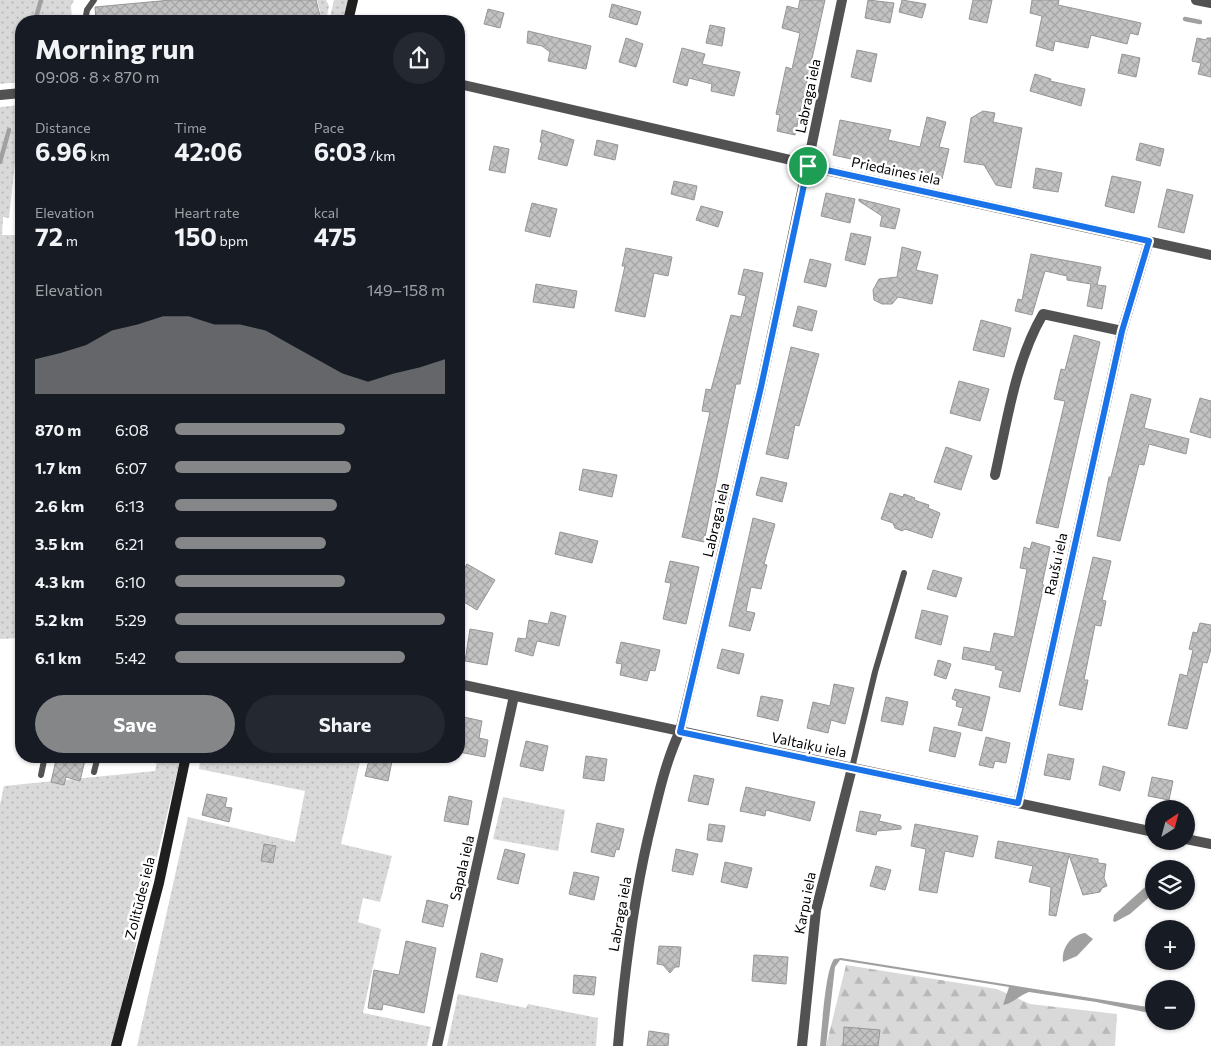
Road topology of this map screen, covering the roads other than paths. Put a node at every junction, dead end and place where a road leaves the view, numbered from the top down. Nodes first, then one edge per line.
1 (94, 0) edge
2 (353, 0) edge
3 (842, 0) edge
4 (1196, 0) edge
5 (1211, 3) edge
6 (86, 15) edge
7 (349, 15) edge
8 (465, 85) edge
9 (15, 94) edge
10 (0, 95) edge
11 (808, 166) junction
12 (1149, 241) junction
13 (1211, 255) edge
14 (1122, 331) junction
15 (994, 475) dead end
16 (904, 573) dead end
17 (465, 685) edge
18 (514, 696) junction
19 (680, 732) junction
20 (44, 763) edge
21 (96, 763) edge
22 (185, 763) edge
23 (852, 768) junction
24 (94, 772) dead end
25 (41, 775) dead end
26 (1018, 803) junction
27 (1145, 830) edge
28 (1195, 841) edge
29 (1211, 844) edge
30 (116, 1046) edge
31 (437, 1046) edge
32 (618, 1046) edge
33 (802, 1046) edge

1 - 6 lane
2 - 7 street
3 - 11 street, Labraga iela
4 - 5 street
8 - 11 street, Priedaines iela
9 - 10 street
11 - 12 street, Priedaines iela
11 - 19 street, Labraga iela
12 - 13 street, Priedaines iela
12 - 14 street, Raušu iela
14 - 15 street
14 - 26 street, Raušu iela
16 - 23 lane
17 - 18 street, Valtaiķu iela
18 - 19 street, Valtaiķu iela
18 - 31 street, Sapala iela
19 - 23 street, Valtaiķu iela
19 - 32 street, Labraga iela
20 - 25 lane
21 - 24 lane
22 - 30 street, Zolitūdes iela
23 - 26 street, Valtaiķu iela
23 - 33 street, Karpu iela
26 - 27 street, Valtaiķu iela
28 - 29 street

